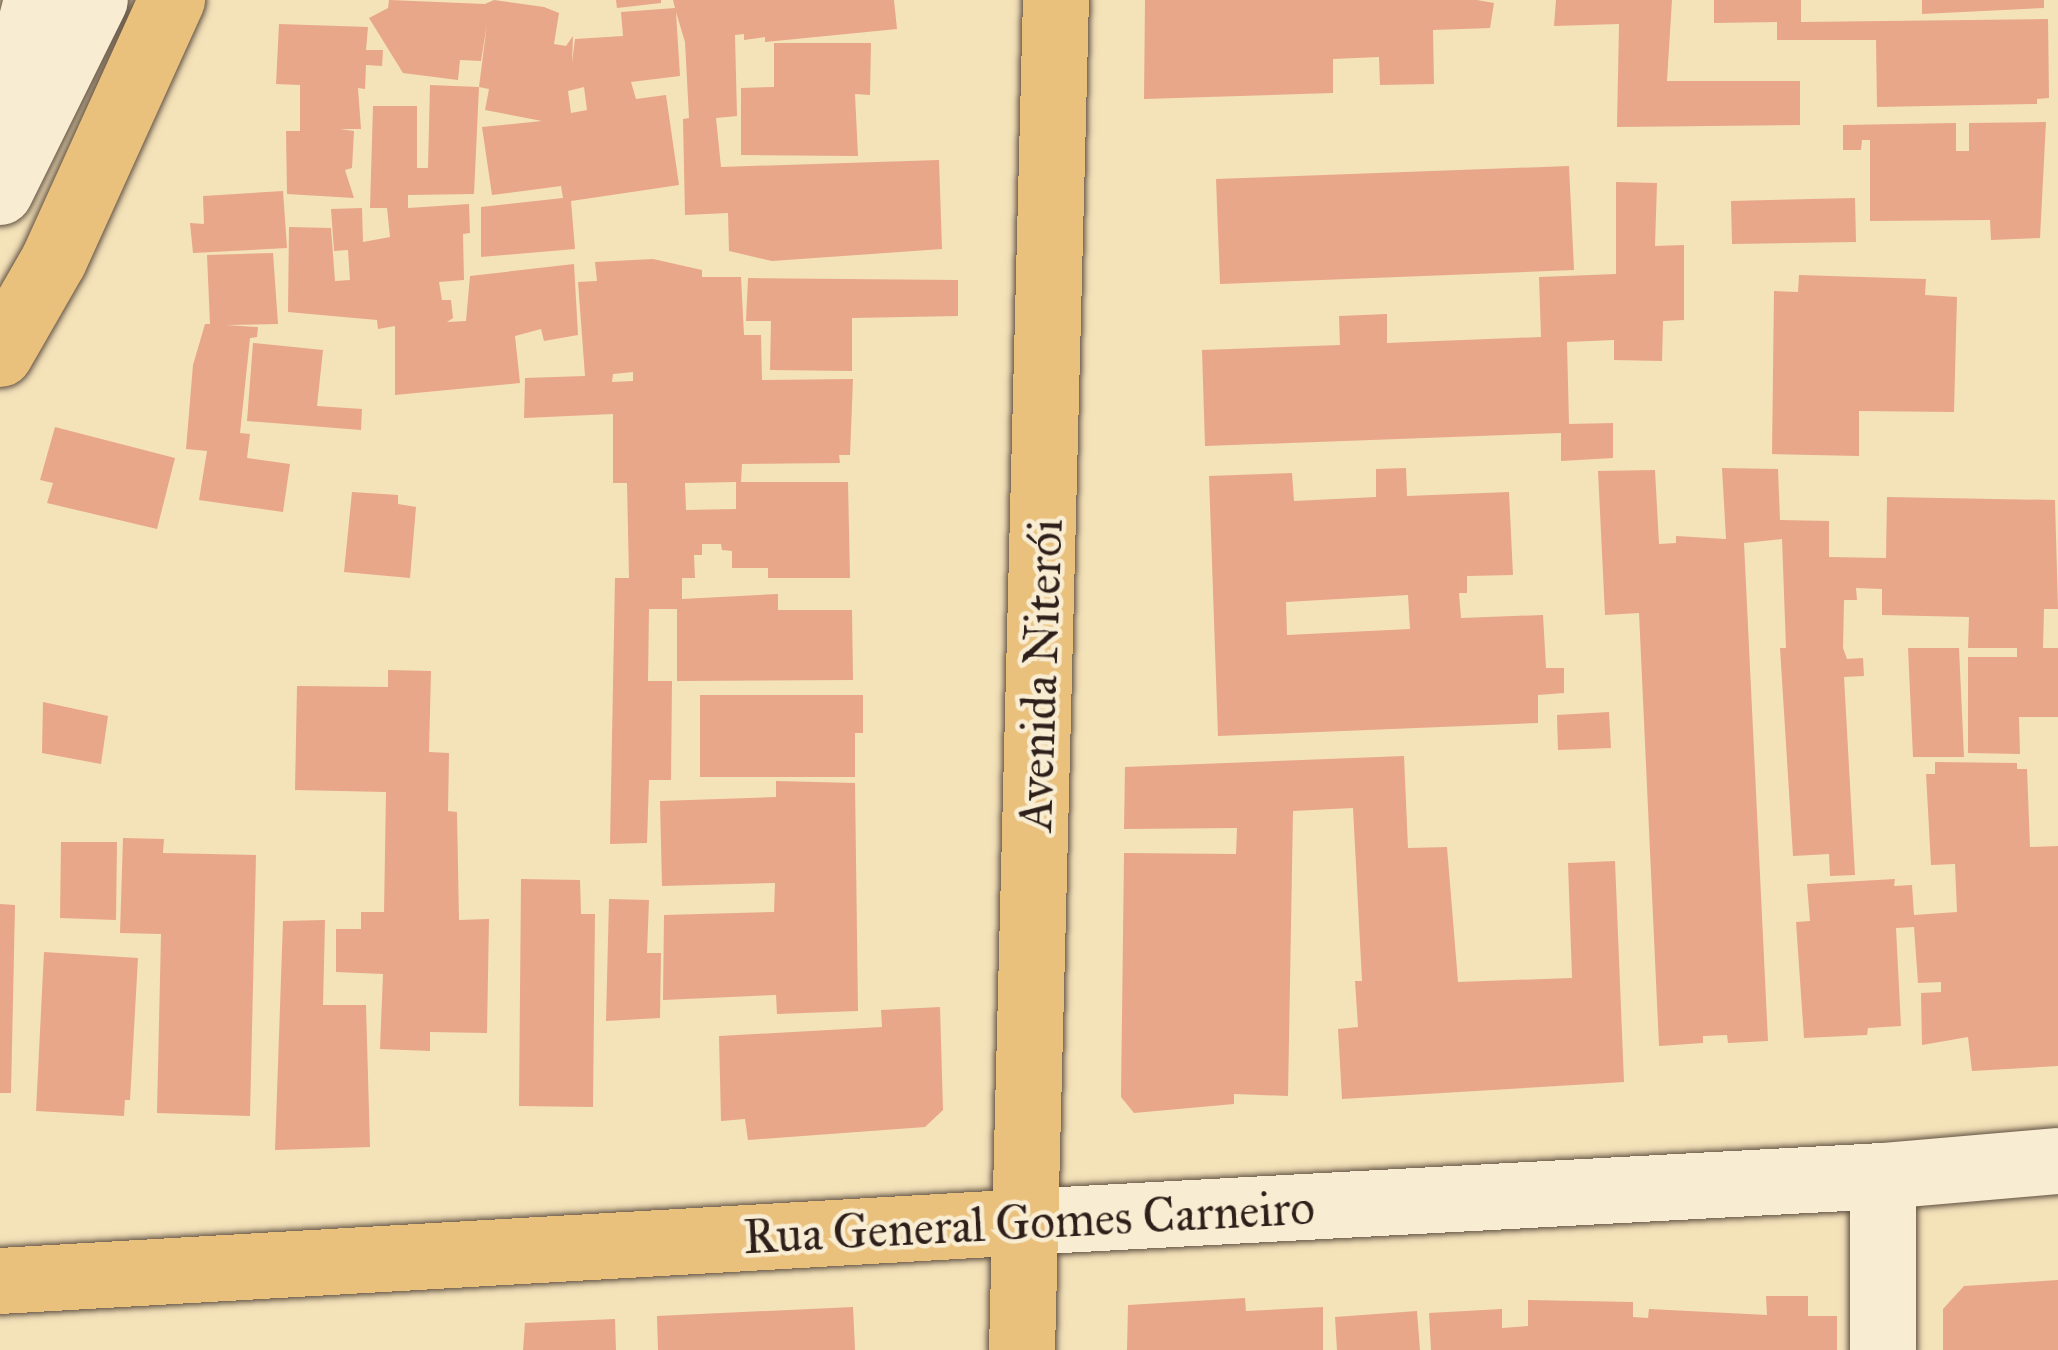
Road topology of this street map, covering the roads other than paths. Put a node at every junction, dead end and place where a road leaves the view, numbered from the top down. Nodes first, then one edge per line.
1 (37, 0) edge
2 (95, 0) edge
3 (172, 0) edge
4 (1057, 0) edge
5 (0, 143) edge
6 (0, 192) edge
7 (0, 354) edge
8 (2058, 1161) edge
9 (1883, 1176) junction
10 (1025, 1222) junction
11 (0, 1281) edge
12 (1022, 1350) edge
13 (1883, 1350) edge

1 - 5 street
2 - 6 street
3 - 7 main road
4 - 10 main road, Avenida Niterói
8 - 9 street, Rua General Gomes Carneiro
9 - 10 street, Rua General Gomes Carneiro
9 - 13 street
10 - 11 main road, Rua General Gomes Carneiro
10 - 12 main road, Avenida Niterói

